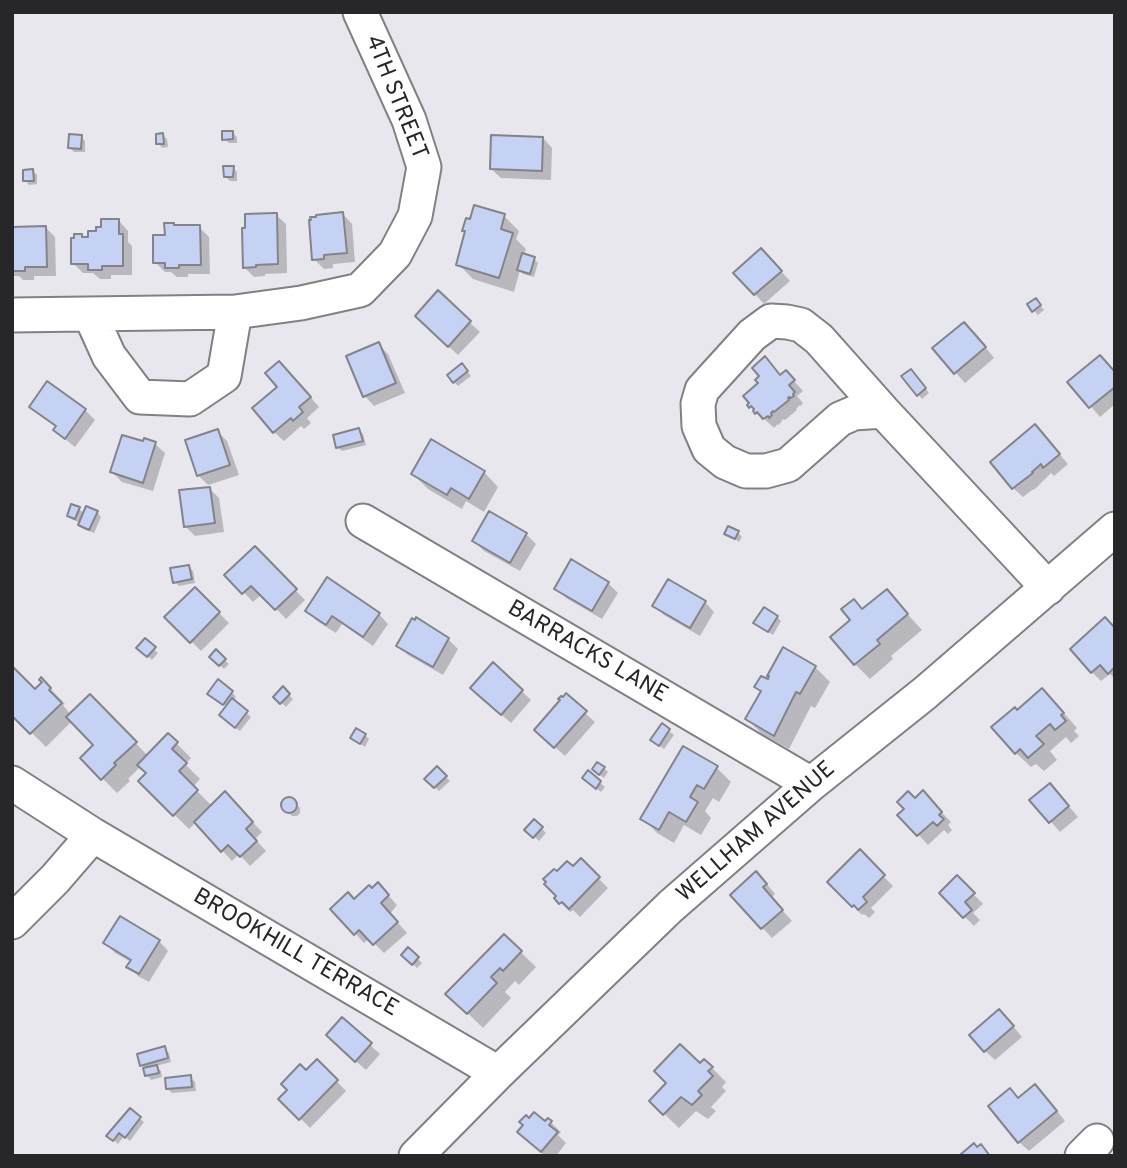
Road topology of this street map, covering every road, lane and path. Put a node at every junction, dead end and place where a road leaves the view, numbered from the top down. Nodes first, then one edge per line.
1 (360, 12) edge
2 (235, 312) junction
3 (90, 314) junction
4 (12, 315) edge
5 (883, 411) junction
6 (363, 522) dead end
7 (1115, 529) edge
8 (1048, 588) junction
9 (12, 783) edge
10 (811, 784) junction
11 (93, 835) junction
12 (12, 922) edge
13 (498, 1073) junction
14 (420, 1154) edge

1 - 2 street, 4TH STREET
2 - 3 street, 4TH STREET
2 - 3 street
3 - 4 street, 4TH STREET
5 - 5 street
5 - 8 street
6 - 10 street, BARRACKS LANE
7 - 8 street, WELLHAM AVENUE
8 - 10 street, WELLHAM AVENUE
9 - 11 street, BROOKHILL TERRACE
10 - 13 street, WELLHAM AVENUE
11 - 12 street
11 - 13 street, BROOKHILL TERRACE
13 - 14 street, WELLHAM AVENUE

